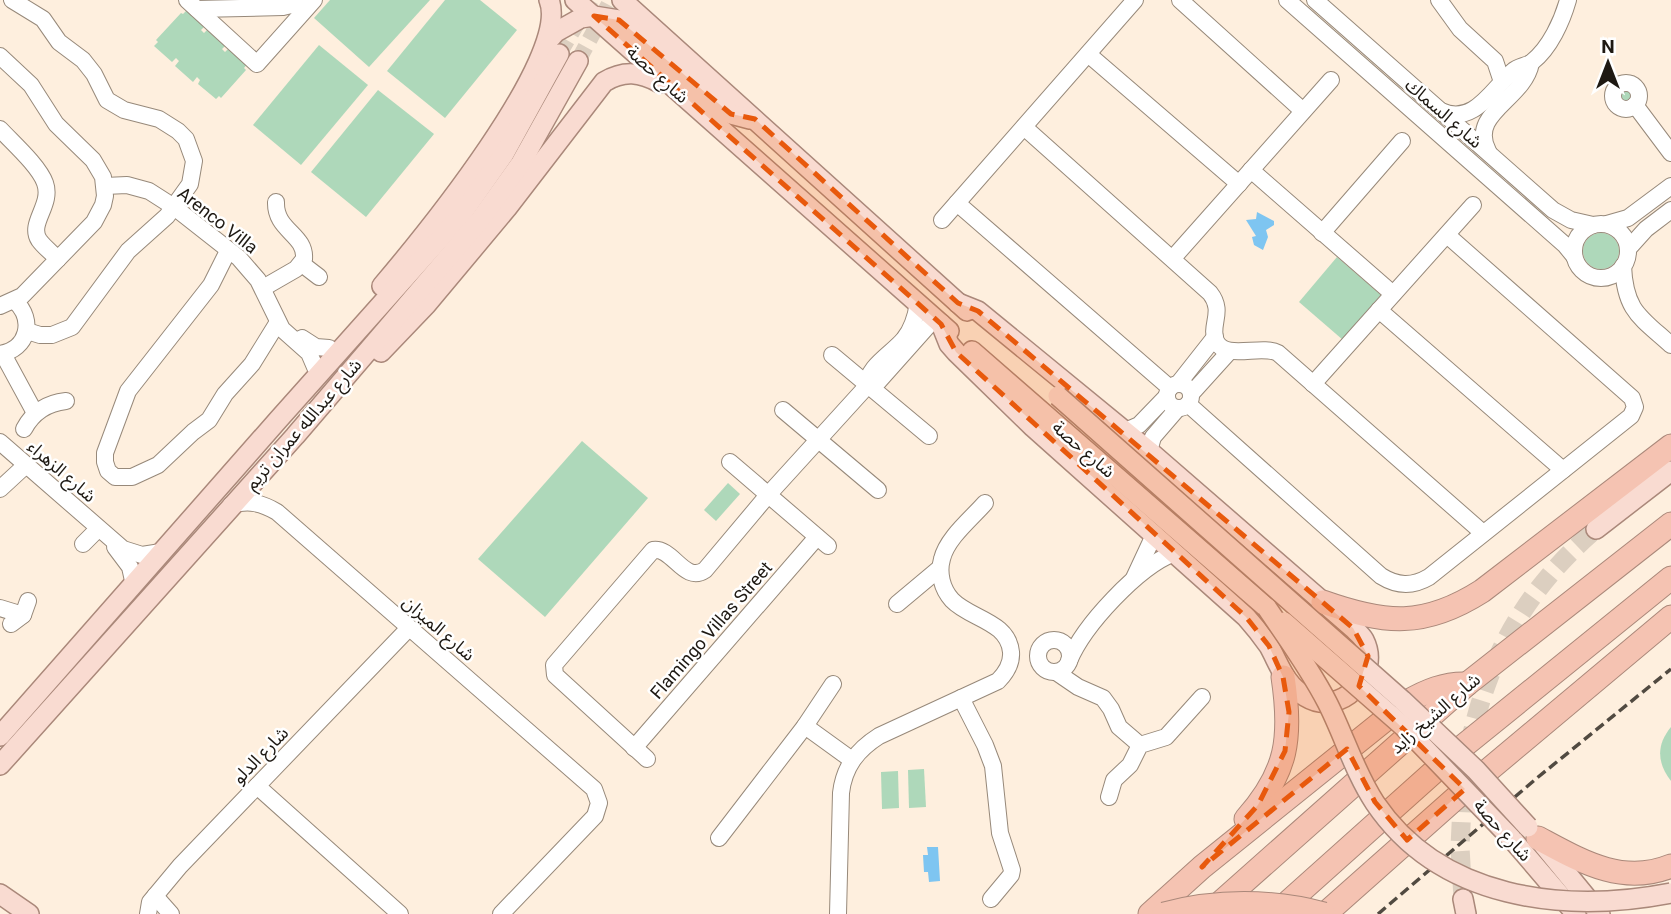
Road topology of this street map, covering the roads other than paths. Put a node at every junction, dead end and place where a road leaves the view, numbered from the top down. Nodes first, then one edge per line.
1 (12, 0) edge
2 (313, 0) edge
3 (549, 0) edge
4 (575, 0) edge
5 (622, 0) edge
6 (642, 0) edge
7 (1135, 0) edge
8 (1180, 0) edge
9 (1287, 0) edge
10 (1314, 0) edge
11 (1438, 0) edge
12 (1568, 0) edge
13 (192, 5) edge
14 (1300, 12) junction
15 (594, 16) junction
16 (672, 44) junction
17 (553, 49) junction
18 (1088, 54) junction
19 (0, 56) edge
20 (1490, 56) junction
21 (578, 61) tunnel mouth
22 (1526, 64) junction
23 (1331, 80) dead end
24 (1502, 82) junction
25 (682, 96) junction
26 (1635, 105) dead end
27 (1439, 110) junction
28 (1303, 111) junction
29 (755, 119) junction
30 (1024, 127) junction
31 (0, 130) edge
32 (1402, 141) dead end
33 (1489, 152) junction
34 (1671, 153) edge
35 (1251, 170) junction
36 (1238, 184) junction
37 (1670, 184) edge
38 (105, 186) junction
39 (276, 202) dead end
40 (957, 203) junction
41 (1473, 205) dead end
42 (174, 208) junction
43 (1671, 210) edge
44 (942, 220) dead end
45 (1600, 224) junction
46 (1322, 233) junction
47 (1447, 235) junction
48 (1628, 249) junction
49 (228, 251) junction
50 (1574, 256) junction
51 (1172, 258) junction
52 (58, 259) junction
53 (302, 264) junction
54 (1623, 266) junction
55 (319, 278) dead end
56 (262, 288) junction
57 (1393, 295) junction
58 (8, 303) edge
59 (918, 303) junction
60 (958, 303) junction
61 (1379, 310) junction
62 (938, 321) junction
63 (279, 322) junction
64 (27, 331) junction
65 (1215, 337) junction
66 (908, 342) junction
67 (1671, 345) edge
68 (329, 348) junction
69 (1230, 352) junction
70 (2, 354) edge
71 (832, 355) dead end
72 (315, 368) junction
73 (1313, 384) junction
74 (869, 385) junction
75 (1179, 396) junction
76 (66, 401) dead end
77 (783, 410) dead end
78 (35, 414) junction
79 (278, 420) junction
80 (24, 429) dead end
81 (1125, 432) junction
82 (295, 436) junction
83 (929, 436) dead end
84 (819, 440) junction
85 (0, 442) edge
86 (1671, 446) edge
87 (1149, 451) junction
88 (730, 462) dead end
89 (26, 465) junction
90 (1563, 470) junction
91 (1671, 471) edge
92 (260, 475) junction
93 (0, 489) edge
94 (878, 490) dead end
95 (768, 495) junction
96 (985, 503) dead end
97 (231, 505) junction
98 (277, 512) junction
99 (1671, 524) edge
100 (99, 529) junction
101 (1596, 529) tunnel mouth
102 (1483, 533) junction
103 (1154, 535) junction
104 (83, 544) dead end
105 (162, 552) junction
106 (1174, 553) junction
107 (940, 568) junction
108 (1133, 578) junction
109 (1671, 578) edge
110 (134, 585) junction
111 (1323, 602) junction
112 (897, 604) dead end
113 (0, 608) edge
114 (1267, 608) junction
115 (21, 613) dead end
116 (1671, 617) edge
117 (409, 628) junction
118 (1671, 631) edge
119 (1083, 635) junction
120 (1059, 641) junction
121 (1038, 658) junction
122 (1011, 659) junction
123 (1064, 666) junction
124 (1283, 677) junction
125 (833, 684) dead end
126 (1467, 684) junction
127 (1202, 697) dead end
128 (961, 698) junction
129 (805, 726) junction
130 (0, 736) edge
131 (1525, 739) junction
132 (1140, 745) junction
133 (634, 748) junction
134 (647, 760) dead end
135 (852, 760) junction
136 (0, 765) edge
137 (257, 786) junction
138 (1109, 797) dead end
139 (1533, 832) junction
140 (719, 838) dead end
141 (1671, 866) edge
142 (1202, 867) junction
143 (0, 894) edge
144 (1671, 894) edge
145 (155, 896) junction
146 (991, 899) dead end
147 (0, 904) edge
148 (841, 913) edge
149 (24, 914) edge
150 (29, 914) edge
151 (149, 914) edge
152 (171, 914) edge
153 (400, 914) edge
154 (501, 914) edge
155 (1150, 914) edge
156 (1164, 914) edge
157 (1207, 914) edge
158 (1275, 914) edge
159 (1324, 914) edge
160 (1576, 914) edge
161 (1600, 914) edge

1 - 42 street
2 - 13 street
2 - 13 street
3 - 17 main road
4 - 15 main road, شارع حصة
5 - 16 main road, شارع حصة
6 - 16 main road
7 - 18 street
8 - 28 street
9 - 14 street, شارع السماك
10 - 14 street
10 - 27 street, شارع السماك
11 - 20 street
12 - 22 street
14 - 50 street, شارع السماك
15 - 17 main road
15 - 25 main road, شارع حصة
15 - 29 main road
16 - 29 main road, شارع حصة
17 - 68 main road
17 - 79 main road, شارع عبدالله عمران تريم
18 - 30 street
18 - 36 street
19 - 38 street
20 - 22 street
20 - 24 street
21 - 82 main road, شارع عبدالله عمران تريم
22 - 24 street
22 - 33 street
23 - 28 street
24 - 27 street
25 - 59 main road, شارع حصة
25 - 82 main road
26 - 34 street
27 - 33 street, شارع السماك
28 - 35 street
29 - 60 main road, شارع حصة
30 - 40 street
30 - 51 street
31 - 52 street
32 - 46 street
33 - 45 street, شارع السماك
35 - 36 street
35 - 46 street
36 - 51 street
37 - 45 street
38 - 42 street, Arenco Villa
38 - 52 street
39 - 53 street
40 - 44 street
40 - 75 street
41 - 47 street
42 - 49 street, Arenco Villa
42 - 64 street
43 - 48 street
45 - 48 street
45 - 50 street
46 - 57 street
47 - 57 street
47 - 90 street
48 - 54 street
49 - 56 street, Arenco Villa
49 - 63 street
50 - 54 street
51 - 65 street
52 - 58 street
53 - 55 street
53 - 56 street
54 - 67 street
56 - 63 street, Arenco Villa
57 - 61 street
58 - 64 street
59 - 62 main road, شارع حصة
59 - 66 street
60 - 81 main road
60 - 139 main road, شارع حصة, bridge
61 - 73 street
61 - 90 street
62 - 66 street
62 - 103 main road
62 - 114 main road, شارع حصة
63 - 68 street
63 - 72 street, Arenco Villa
64 - 70 street
65 - 69 street
65 - 75 street
66 - 74 street
68 - 72 main road
69 - 73 street
69 - 75 street
70 - 78 street
71 - 74 street
72 - 79 main road
73 - 102 street
74 - 83 street
74 - 84 street
75 - 81 street
75 - 87 street
75 - 102 street
76 - 78 street
77 - 84 street
78 - 80 street
79 - 105 main road, شارع عبدالله عمران تريم
81 - 87 main road
82 - 92 main road, شارع عبدالله عمران تريم
84 - 94 street
84 - 95 street
85 - 89 street, شارع الزهراء
86 - 111 highway
87 - 111 main road
88 - 95 street, Flamingo Villas Street
89 - 93 street
89 - 100 street, شارع الزهراء
90 - 102 street
91 - 101 main road
92 - 97 main road, شارع عبدالله عمران تريم
92 - 98 street, شارع الميزان
95 - 133 street, Flamingo Villas Street
95 - 133 street
96 - 107 street
97 - 98 street, شارع الميزان
97 - 136 main road, شارع عبدالله عمران تريم
98 - 117 street, شارع الميزان
99 - 126 highway, شارع الشيخ زايد
100 - 104 street
100 - 105 street, شارع الزهراء
100 - 110 street, شارع الزهراء
103 - 106 main road
103 - 108 street
105 - 110 main road, شارع عبدالله عمران تريم
106 - 108 street
106 - 124 main road
107 - 112 street
107 - 122 street
108 - 119 street
109 - 158 highway
110 - 130 main road, شارع عبدالله عمران تريم
111 - 124 main road
113 - 115 street
114 - 144 main road, bridge
114 - 160 main road, شارع حصة, bridge
116 - 131 highway
117 - 137 street, شارع الدلو
117 - 154 street, شارع الميزان
118 - 131 highway
119 - 120 street
119 - 123 street
120 - 121 street
120 - 123 street
121 - 122 street
121 - 123 street
122 - 128 street
123 - 132 street
124 - 142 highway
125 - 129 street
126 - 142 highway
126 - 157 highway, شارع الشيخ زايد
127 - 132 street
128 - 135 street
128 - 146 street
129 - 135 street
129 - 140 street
131 - 159 highway
132 - 138 street
133 - 134 street
135 - 148 street
137 - 145 street, شارع الدلو
137 - 153 street
139 - 141 highway
139 - 161 main road, شارع حصة
142 - 155 highway
143 - 150 main road
145 - 151 street, شارع الدلو
145 - 152 street
147 - 149 street
156 - 159 highway, bridge

